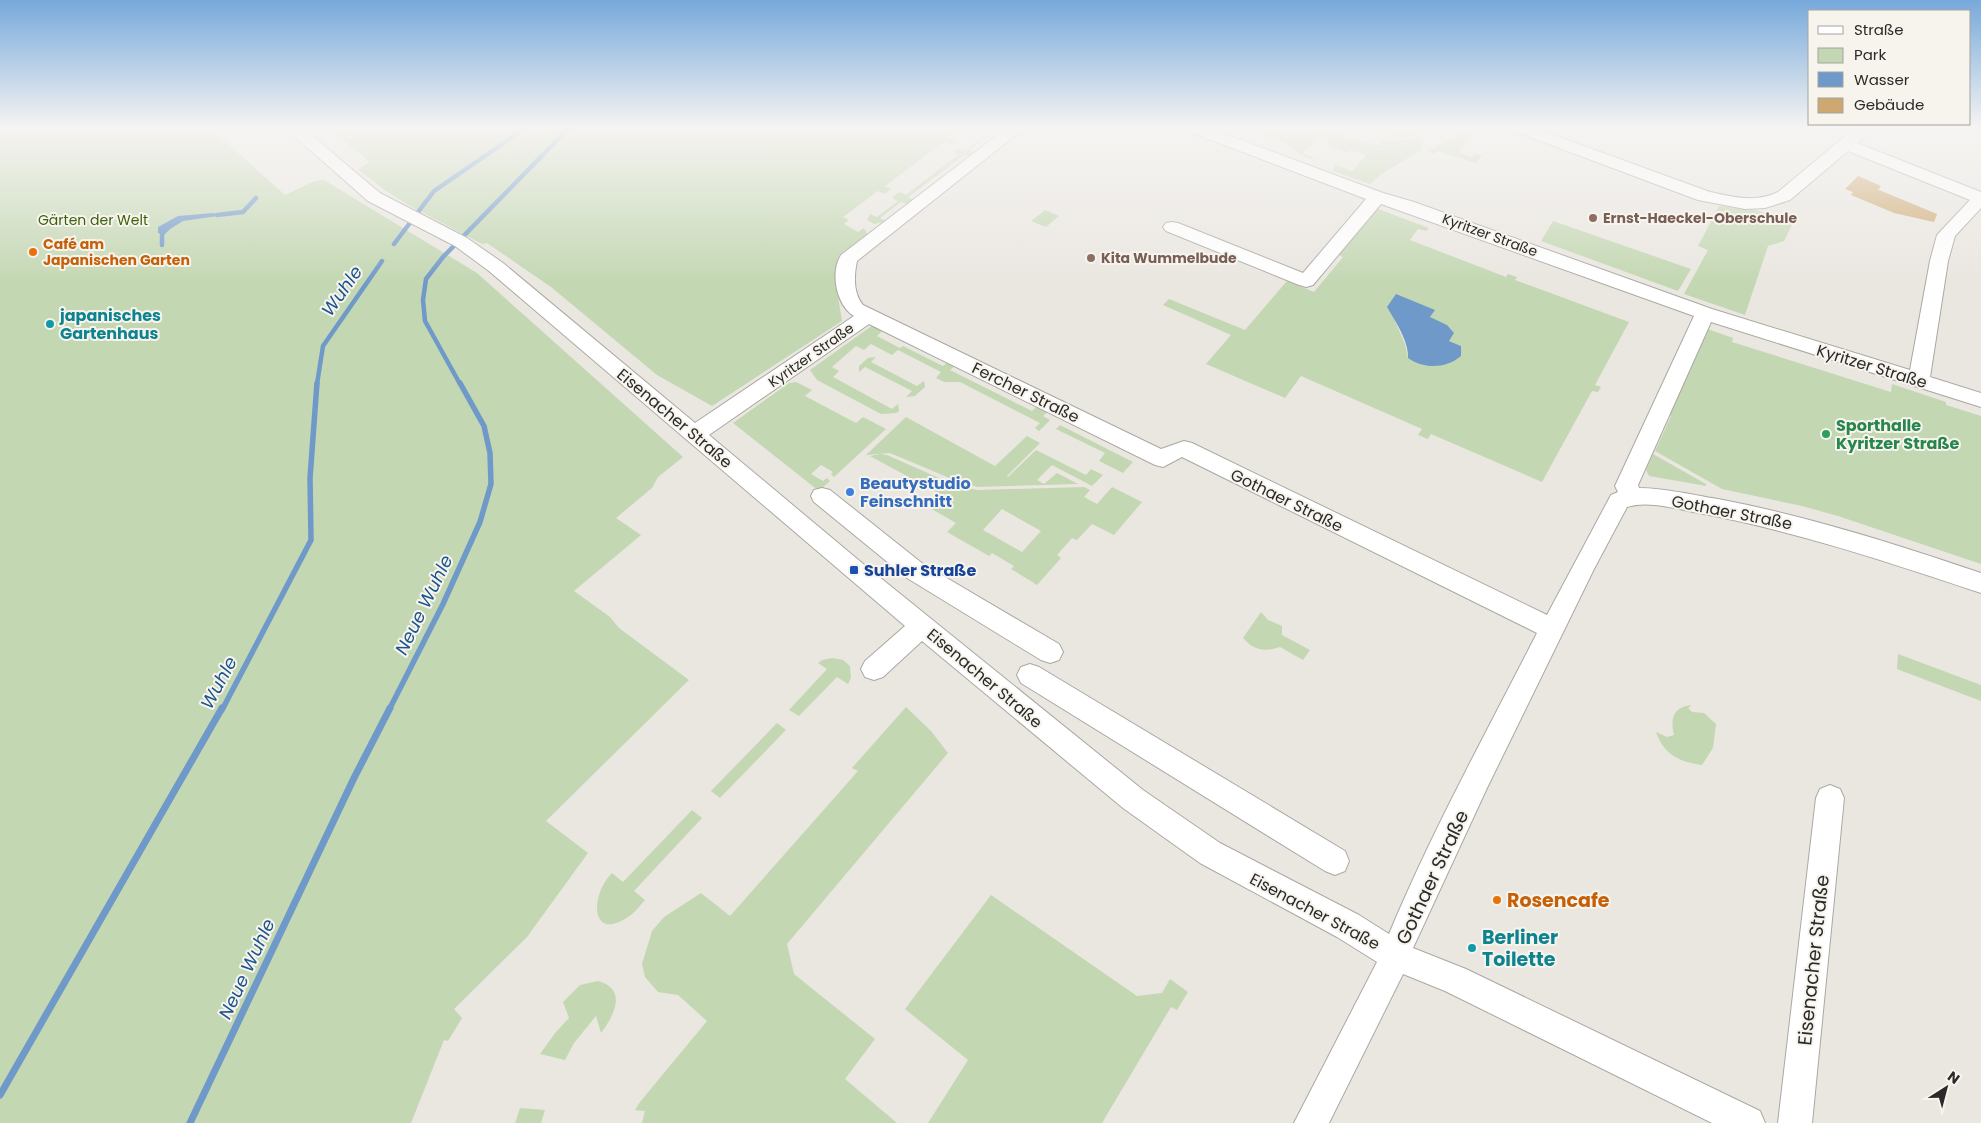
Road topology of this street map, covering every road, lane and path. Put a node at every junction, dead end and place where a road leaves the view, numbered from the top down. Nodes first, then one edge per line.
1 (353, 179) edge
2 (949, 179) edge
3 (1331, 179) edge
4 (1659, 179) edge
5 (1802, 179) edge
6 (1935, 179) edge
7 (1378, 197) junction
8 (1981, 198) edge
9 (1172, 227) dead end
10 (1705, 313) junction
11 (868, 316) junction
12 (1919, 380) junction
13 (1981, 400) edge
14 (695, 434) junction
15 (1184, 449) joint
16 (822, 496) dead end
17 (1633, 496) junction
18 (1981, 583) edge
19 (922, 626) junction
20 (1552, 629) junction
21 (1050, 652) dead end
22 (874, 669) dead end
23 (1030, 675) dead end
24 (1830, 798) dead end
25 (1335, 861) dead end
26 (1396, 956) junction
27 (1311, 1123) edge
28 (1748, 1123) edge
29 (1795, 1123) edge

1 - 14 street, Eisenacher Straße
2 - 11 street, Kyritzer Straße
3 - 7 street, Kyritzer Straße
4 - 5 street
6 - 8 street
7 - 9 street
7 - 10 street, Kyritzer Straße
8 - 12 street
10 - 12 street, Kyritzer Straße
10 - 17 street
11 - 14 street, Kyritzer Straße
11 - 15 street, Fercher Straße
12 - 13 street, Kyritzer Straße
14 - 19 street, Eisenacher Straße
15 - 20 street, Gothaer Straße
16 - 21 street
17 - 18 street, Gothaer Straße
17 - 20 street, Gothaer Straße
19 - 22 street
19 - 26 street, Eisenacher Straße
20 - 26 street, Gothaer Straße
23 - 25 street, Eisenacher Straße
24 - 29 street, Eisenacher Straße
26 - 27 street, Gothaer Straße
26 - 28 street, Eisenacher Straße

